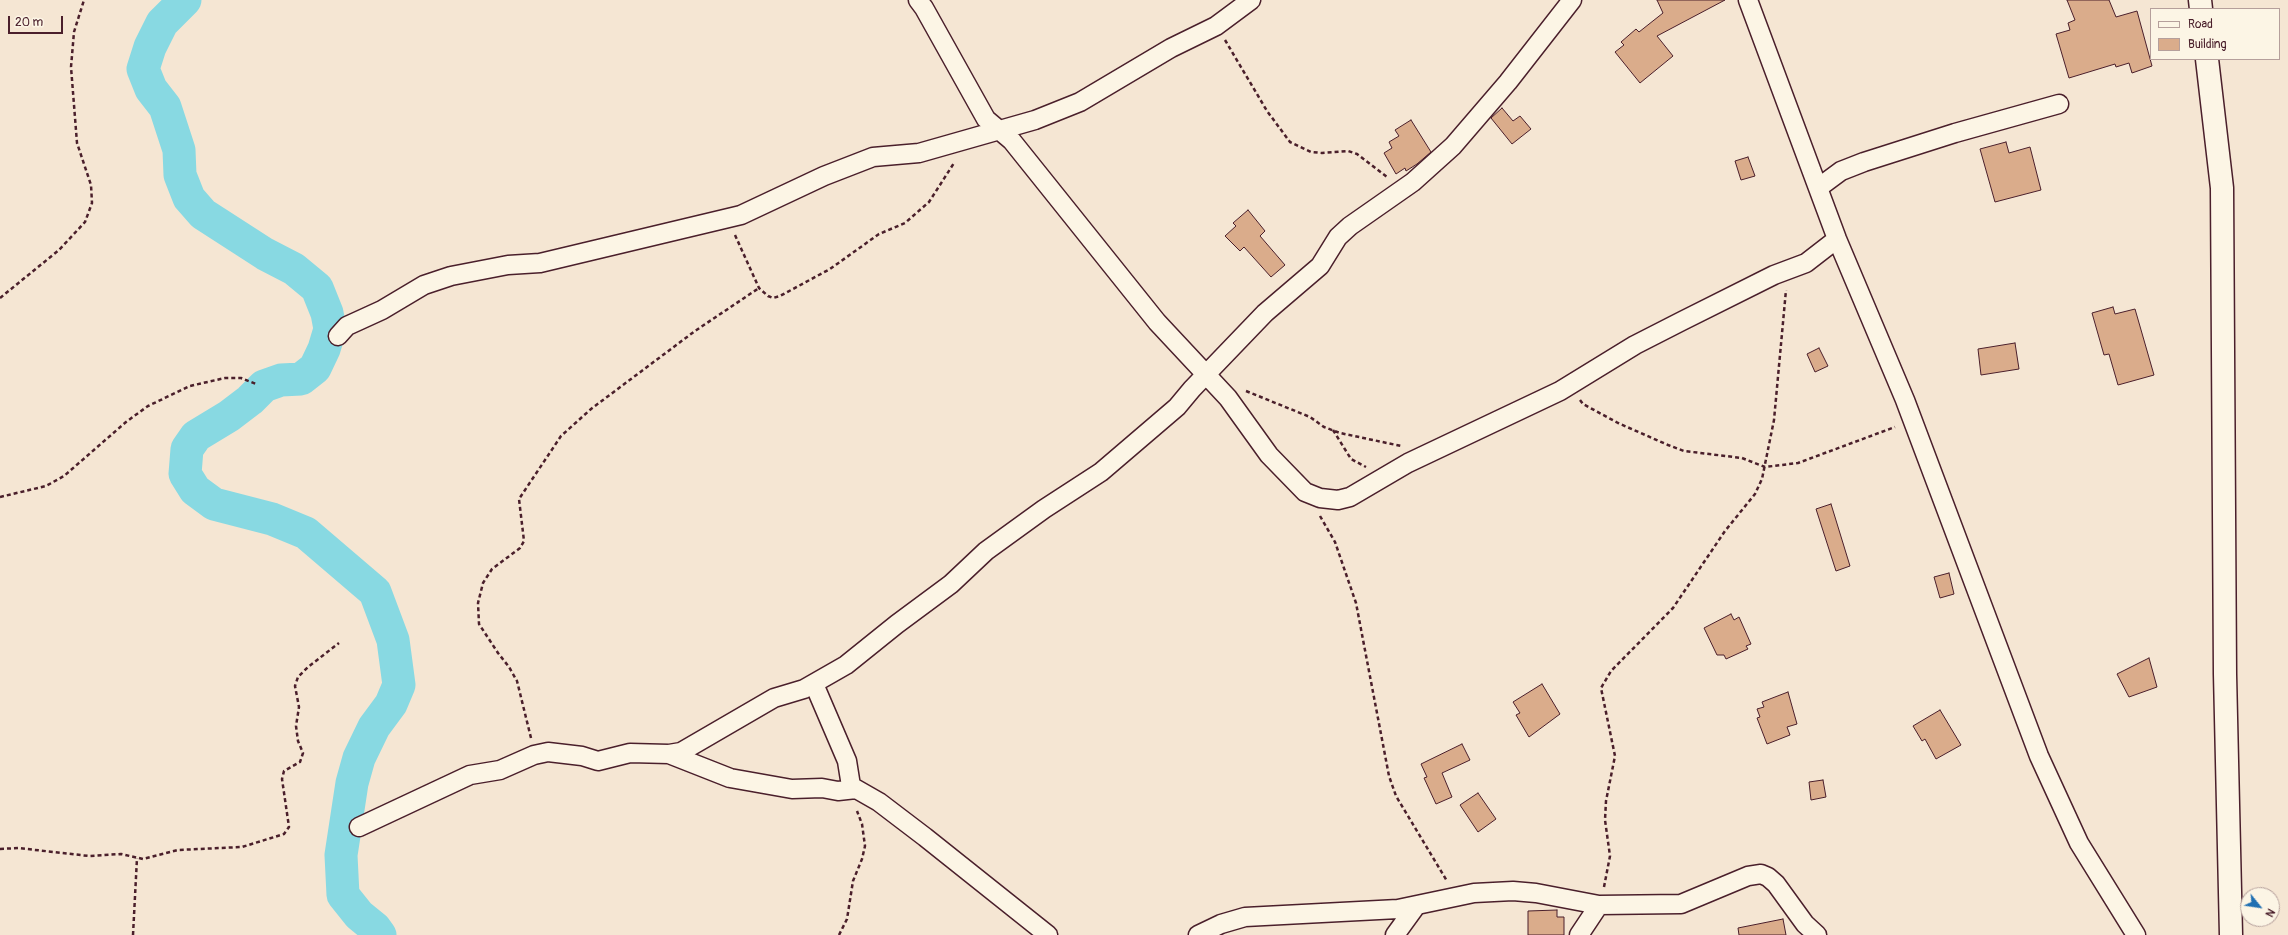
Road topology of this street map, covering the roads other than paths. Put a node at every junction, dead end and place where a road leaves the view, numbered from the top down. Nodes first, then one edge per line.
1 (918, 0) edge
2 (1251, 0) edge
3 (1572, 0) edge
4 (1748, 0) edge
5 (2207, 60) edge
6 (2059, 104) dead end
7 (999, 130) junction
8 (1818, 188) junction
9 (1837, 239) junction
10 (338, 336) dead end
11 (1212, 379) junction
12 (814, 684) junction
13 (669, 754) junction
14 (853, 790) junction
15 (359, 826) dead end
16 (1599, 905) junction
17 (1416, 906) junction
18 (1048, 935) edge
19 (1198, 935) edge
20 (1394, 935) edge
21 (1579, 935) edge
22 (1817, 935) edge
23 (2136, 935) edge
24 (2231, 935) edge

1 - 7 street
2 - 7 street
3 - 11 street
4 - 8 street
5 - 24 highway
6 - 8 street
7 - 10 street
7 - 11 street
8 - 9 street
9 - 11 street
9 - 23 street
11 - 12 street
12 - 13 street
12 - 14 street
13 - 14 street
13 - 15 street
14 - 18 street
16 - 17 street
16 - 21 street
16 - 22 street
17 - 19 street
17 - 20 street

